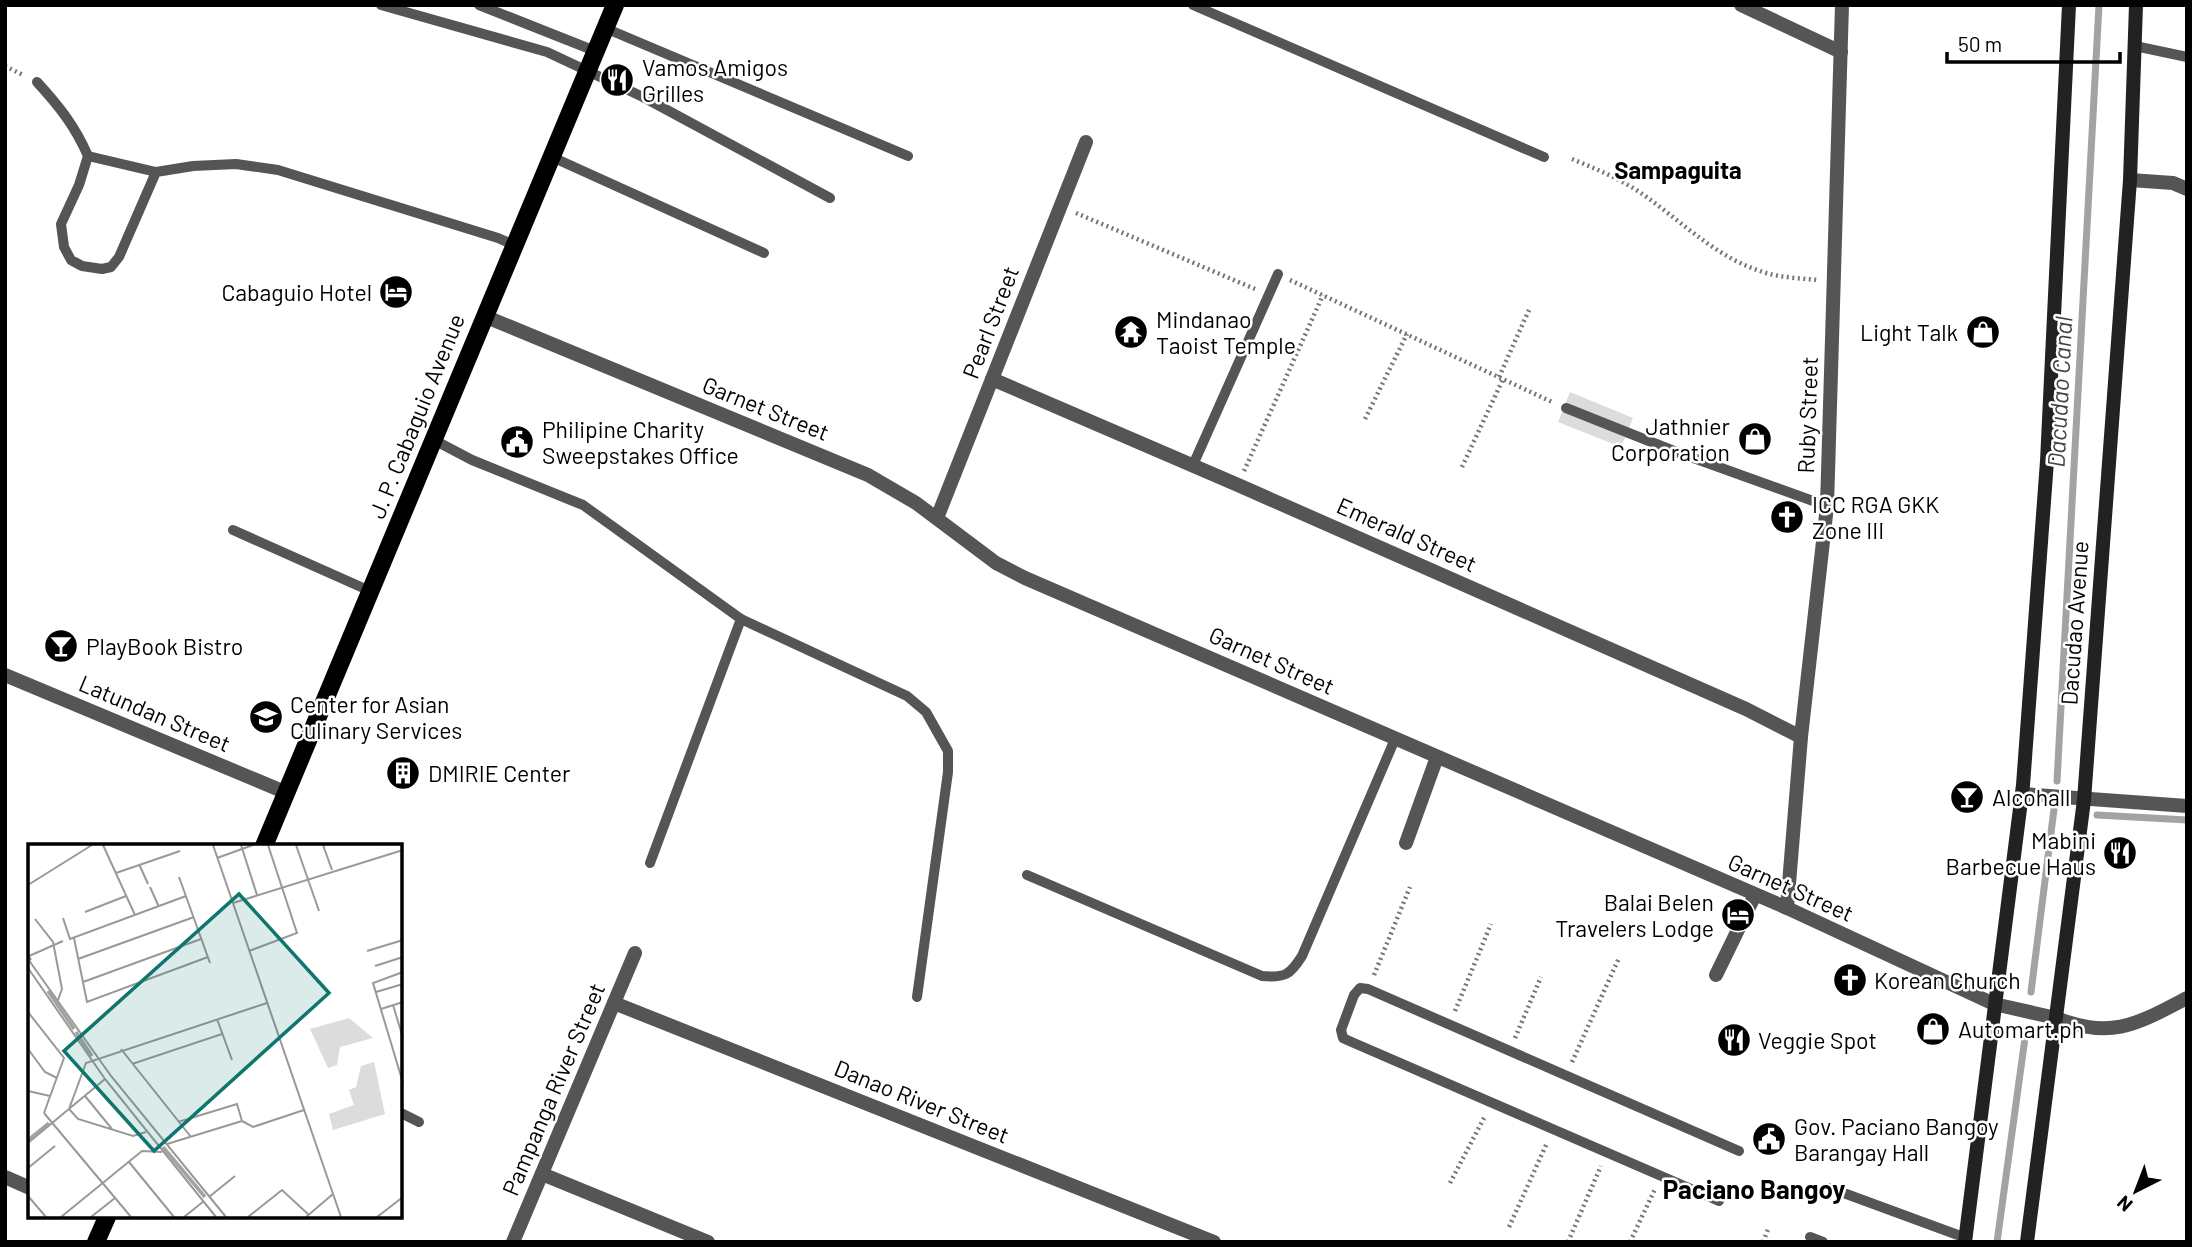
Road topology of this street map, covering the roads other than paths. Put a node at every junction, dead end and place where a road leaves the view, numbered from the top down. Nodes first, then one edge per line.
1 (381, 5) edge
2 (479, 5) edge
3 (615, 5) edge
4 (1193, 5) edge
5 (1741, 5) edge
6 (1842, 5) edge
7 (2068, 5) edge
8 (2136, 5) edge
9 (605, 28) junction
10 (2135, 46) junction
11 (595, 51) junction
12 (1841, 52) junction
13 (2187, 57) edge
14 (587, 71) junction
15 (37, 82) dead end
16 (1086, 142) dead end
17 (88, 156) junction
18 (908, 156) dead end
19 (552, 157) junction
20 (1544, 157) dead end
21 (156, 172) junction
22 (2130, 180) junction
23 (2187, 189) edge
24 (830, 198) dead end
25 (514, 245) junction
26 (764, 253) dead end
27 (1278, 274) road end
28 (484, 316) junction
29 (992, 379) junction
30 (1566, 408) road end
31 (434, 440) junction
32 (1193, 465) junction
33 (1827, 506) junction
34 (937, 518) junction
35 (233, 530) dead end
36 (370, 591) junction
37 (741, 619) junction
38 (5, 675) edge
39 (1801, 737) junction
40 (1395, 739) junction
41 (1437, 757) junction
42 (287, 793) junction
43 (2022, 794) junction
44 (2084, 800) junction
45 (2187, 806) edge
46 (1405, 843) dead end
47 (265, 844) edge
48 (650, 863) dead end
49 (1027, 875) dead end
50 (1755, 895) junction
51 (1787, 908) junction
52 (635, 953) dead end
53 (1716, 975) dead end
54 (917, 997) dead end
55 (2187, 998) edge
56 (614, 1003) junction
57 (1994, 1004) junction
58 (2056, 1018) junction
59 (402, 1114) edge
60 (419, 1122) dead end
61 (1739, 1151) dead end
62 (541, 1174) junction
63 (5, 1177) edge
64 (28, 1187) edge
65 (1830, 1188) dead end
66 (1719, 1200) dead end
67 (104, 1219) edge
68 (1810, 1237) dead end
69 (1966, 1240) edge
70 (96, 1242) edge
71 (513, 1242) edge
72 (708, 1242) edge
73 (1214, 1242) edge
74 (1823, 1242) edge
75 (2027, 1242) edge

1 - 14 lane
2 - 11 lane
3 - 9 main road, J. P. Cabaguio Avenue
4 - 20 lane
5 - 12 street
6 - 12 street, Ruby Street
7 - 43 main road, Dacudao Avenue
8 - 10 main road, Dacudao Avenue
9 - 11 main road, J. P. Cabaguio Avenue
9 - 18 lane
10 - 13 lane
10 - 22 main road, Dacudao Avenue
11 - 14 main road, J. P. Cabaguio Avenue
12 - 33 street, Ruby Street
14 - 19 main road, J. P. Cabaguio Avenue
14 - 24 lane
15 - 17 lane
16 - 29 street, Pearl Street
17 - 21 lane
17 - 21 lane
19 - 25 main road, J. P. Cabaguio Avenue
19 - 26 lane
21 - 25 lane
22 - 23 street
22 - 44 main road, Dacudao Avenue
25 - 28 main road, J. P. Cabaguio Avenue
27 - 32 lane
28 - 31 main road, J. P. Cabaguio Avenue
28 - 34 street, Garnet Street
29 - 32 street, Emerald Street
29 - 34 street, Pearl Street
30 - 33 lane
31 - 36 main road, J. P. Cabaguio Avenue
31 - 37 lane
32 - 39 street, Emerald Street
33 - 39 street, Ruby Street
34 - 40 street, Garnet Street
35 - 36 lane
36 - 42 main road, J. P. Cabaguio Avenue
37 - 48 lane
37 - 54 lane
38 - 42 street, Latundan Street
39 - 51 street, Ruby Street
40 - 41 street, Garnet Street
40 - 49 lane
41 - 46 street
41 - 50 street, Garnet Street
42 - 47 main road, J. P. Cabaguio Avenue
43 - 44 street
43 - 57 main road, Dacudao Avenue
44 - 45 street
44 - 58 main road, Dacudao Avenue
50 - 51 street, Garnet Street
50 - 53 street
51 - 57 street, Garnet Street
52 - 56 street, Pampanga River Street
55 - 58 street, Garnet Street
56 - 62 street, Pampanga River Street
56 - 73 street, Danao River Street
57 - 58 street, Garnet Street
57 - 69 main road, Dacudao Avenue
58 - 75 main road, Dacudao Avenue
59 - 60 lane
61 - 66 lane
62 - 71 street, Pampanga River Street
62 - 72 street
63 - 64 street
65 - 69 lane
67 - 70 main road
68 - 74 lane

